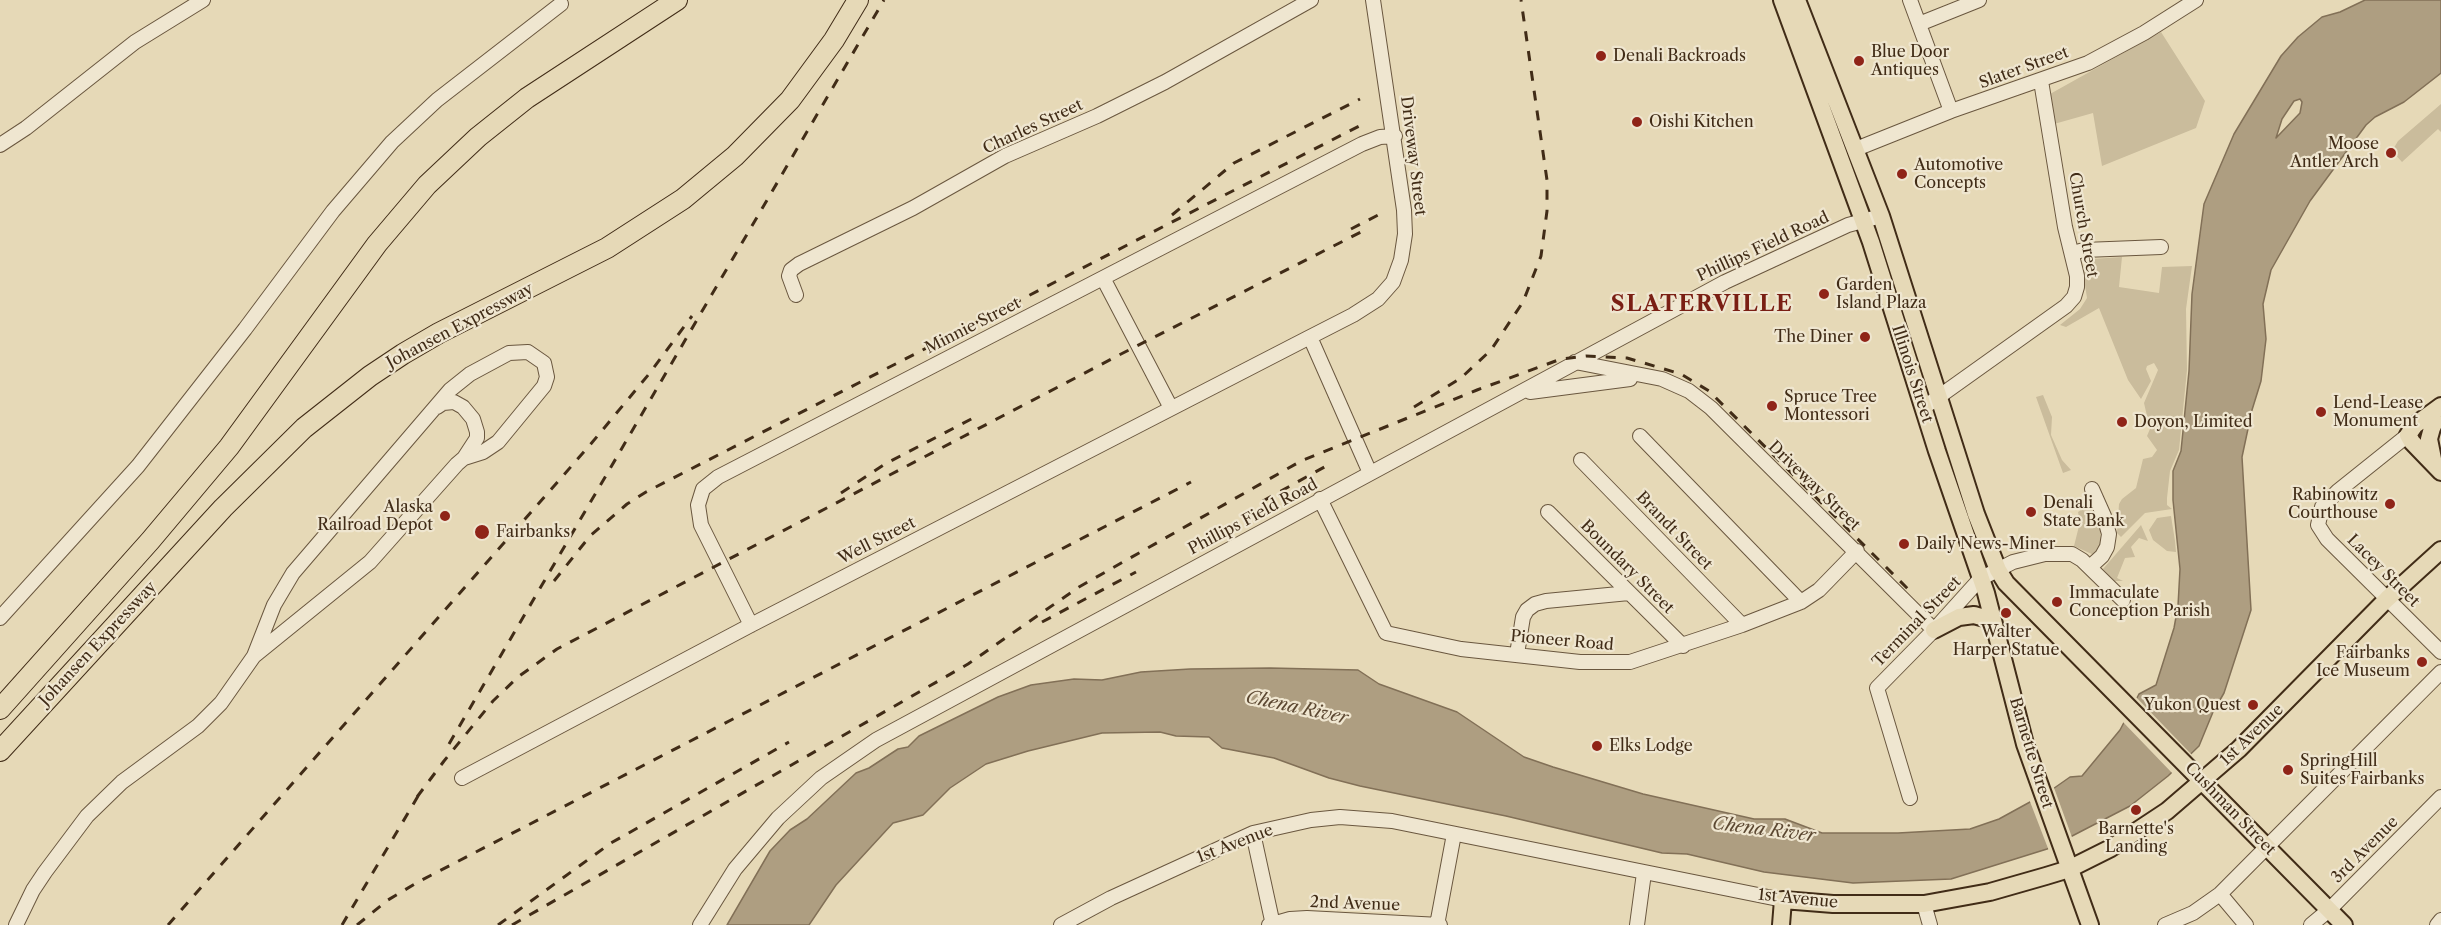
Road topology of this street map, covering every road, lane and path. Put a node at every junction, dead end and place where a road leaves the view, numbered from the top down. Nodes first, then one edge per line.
1 (203, 0) edge
2 (677, 0) edge
3 (858, 0) edge
4 (1311, 0) edge
5 (1373, 0) edge
6 (1782, 0) edge
7 (1797, 0) edge
8 (1910, 0) edge
9 (1979, 0) edge
10 (2196, 0) edge
11 (561, 4) dead end
12 (1919, 24) junction
13 (2041, 81) junction
14 (1951, 111) junction
15 (1395, 136) junction
16 (0, 145) edge
17 (1856, 149) junction
18 (1881, 216) junction
19 (1864, 221) junction
20 (2161, 247) dead end
21 (2072, 253) junction
22 (1103, 278) junction
23 (796, 295) dead end
24 (1310, 337) junction
25 (1575, 362) junction
26 (1662, 379) junction
27 (1511, 397) junction
28 (1940, 397) junction
29 (2441, 407) edge
30 (1171, 408) junction
31 (1923, 408) junction
32 (434, 409) junction
33 (2409, 435) junction
34 (1640, 436) dead end
35 (464, 458) junction
36 (1581, 460) dead end
37 (2438, 468) edge
38 (1370, 473) junction
39 (2092, 489) dead end
40 (1320, 499) junction
41 (1548, 512) dead end
42 (2441, 550) edge
43 (1857, 551) junction
44 (2090, 567) junction
45 (1998, 570) junction
46 (1980, 579) junction
47 (1629, 593) junction
48 (2388, 599) junction
49 (2123, 600) dead end
50 (1801, 602) junction
51 (0, 618) edge
52 (1992, 620) junction
53 (752, 625) junction
54 (1743, 625) junction
55 (1934, 630) junction
56 (1683, 646) junction
57 (2441, 652) edge
58 (1517, 654) junction
59 (254, 656) junction
60 (2441, 672) edge
61 (2115, 693) joint
62 (0, 709) edge
63 (0, 751) edge
64 (2198, 777) junction
65 (462, 778) dead end
66 (2441, 797) edge
67 (1910, 798) dead end
68 (1253, 833) junction
69 (1454, 834) junction
70 (2267, 847) junction
71 (2069, 869) junction
72 (1644, 873) junction
73 (2220, 894) junction
74 (1783, 900) junction
75 (1924, 904) junction
76 (2329, 910) junction
77 (2441, 920) edge
78 (1076, 921) edge
79 (16, 925) edge
80 (700, 925) edge
81 (1061, 925) edge
82 (1272, 925) edge
83 (1438, 925) edge
84 (1637, 925) edge
85 (1781, 925) edge
86 (1930, 925) edge
87 (2090, 925) edge
88 (2165, 925) edge
89 (2246, 925) edge
90 (2311, 925) edge
91 (2344, 925) edge
92 (2437, 925) edge

1 - 16 street
2 - 62 highway, Johansen Expressway
3 - 63 highway, Johansen Expressway
4 - 23 street, Charles Street
5 - 15 street, Driveway Street
6 - 19 main road, Illinois Street
7 - 17 main road, Illinois Street
8 - 12 street
9 - 12 street
10 - 13 street, Slater Street
11 - 51 street
12 - 14 street
13 - 14 street, Slater Street
13 - 21 street, Church Street
14 - 17 street, Slater Street
15 - 22 street, Minnie Street
15 - 24 street, Driveway Street
17 - 18 main road, Illinois Street
18 - 19 street, Phillips Field Road
18 - 28 main road, Illinois Street
19 - 25 street, Phillips Field Road
19 - 31 main road, Illinois Street
20 - 21 street
21 - 28 street, Church Street
22 - 30 street
22 - 53 street, Minnie Street
24 - 30 street, Well Street
24 - 38 street
25 - 26 street, Driveway Street
25 - 27 street, Phillips Field Road
26 - 27 street, Driveway Street
26 - 43 street, Driveway Street
27 - 38 street, Phillips Field Road
28 - 31 street, Church Street
28 - 45 main road, Illinois Street
29 - 33 main road
29 - 37 main road
30 - 53 street, Well Street
31 - 46 main road, Illinois Street
32 - 35 street
32 - 35 street
32 - 59 street
33 - 37 main road
33 - 48 street, Lacey Street
34 - 50 street
35 - 59 street
36 - 54 street, Brandt Street
38 - 40 street, Phillips Field Road
39 - 44 street
40 - 58 street, Pioneer Road
40 - 80 street, Phillips Field Road
41 - 47 street, Boundary Street
42 - 48 main road, 1st Avenue
43 - 50 street, Pioneer Road
43 - 55 street, Driveway Street
44 - 45 street
44 - 49 street
45 - 46 street
45 - 61 main road, Illinois Street
46 - 52 main road, Barnette Street
46 - 55 street, Terminal Street
47 - 56 street, Boundary Street
47 - 58 street
48 - 57 street, Lacey Street
48 - 64 main road, 1st Avenue
50 - 54 street, Pioneer Road
52 - 55 main road
52 - 71 main road, Barnette Street
53 - 65 street, Well Street
54 - 56 street, Pioneer Road
55 - 67 street, Terminal Street
56 - 58 street, Pioneer Road
59 - 79 street
60 - 70 street
61 - 64 main road, Cushman Street
64 - 70 main road, Cushman Street
64 - 71 main road, 1st Avenue
66 - 76 street, 3rd Avenue
68 - 69 street, 1st Avenue
68 - 78 street, 1st Avenue
68 - 82 street
69 - 72 street, 1st Avenue
69 - 83 street
70 - 73 street
70 - 76 main road, Cushman Street
71 - 75 main road, 1st Avenue
71 - 87 main road, Barnette Street
72 - 74 street, 1st Avenue
72 - 84 street
73 - 88 street
73 - 89 street
74 - 75 main road, 1st Avenue
74 - 85 main road
75 - 86 street
76 - 90 street, 3rd Avenue
76 - 91 main road, Cushman Street
77 - 92 street
78 - 81 street, 1st Avenue
82 - 83 street, 2nd Avenue

